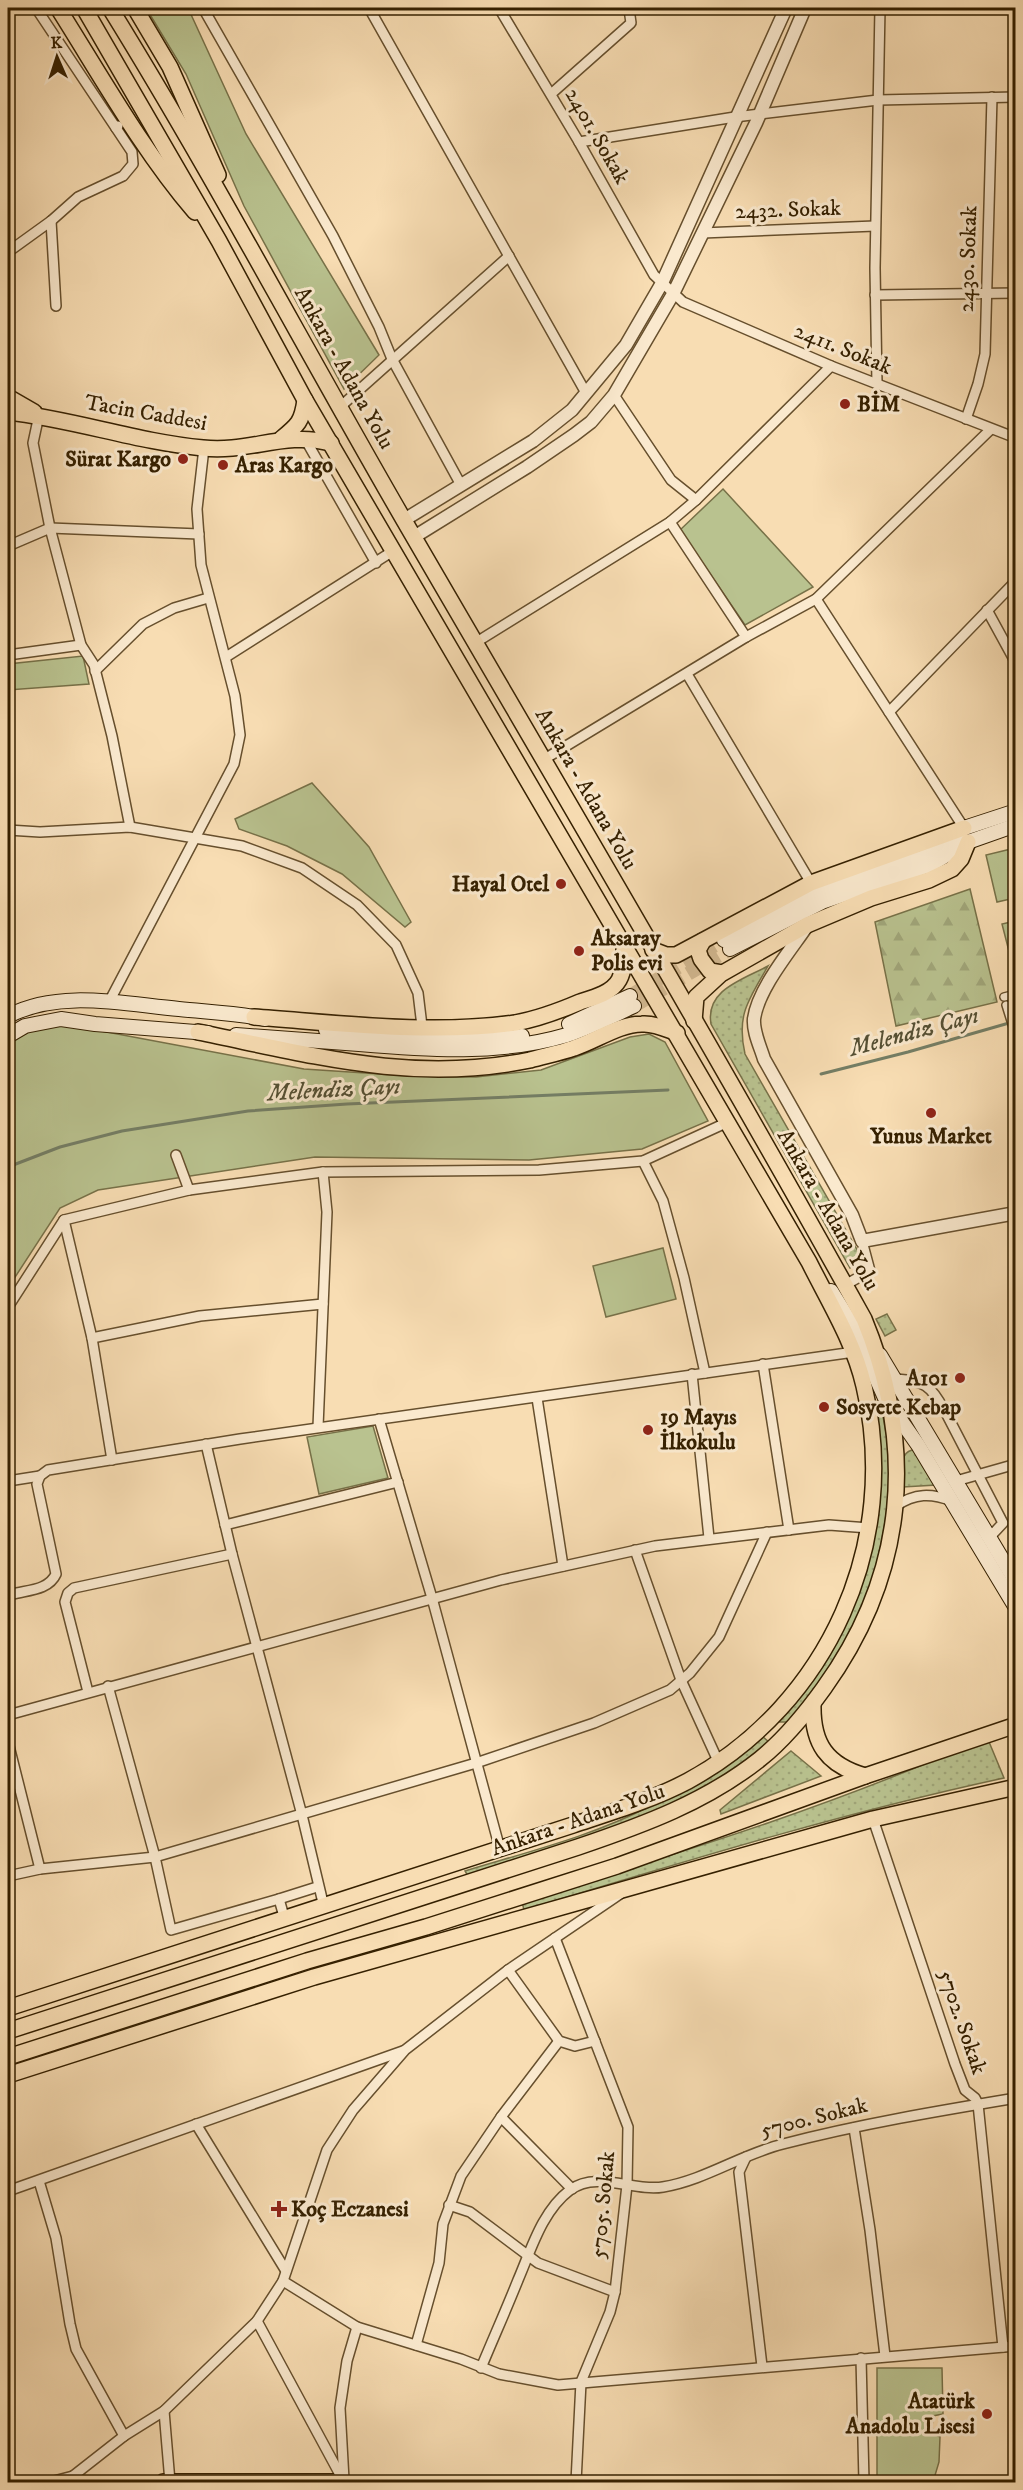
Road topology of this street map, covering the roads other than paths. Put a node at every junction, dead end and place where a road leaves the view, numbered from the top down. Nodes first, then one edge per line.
1 (36, 8) edge
2 (58, 8) edge
3 (84, 8) edge
4 (110, 8) edge
5 (135, 8) edge
6 (203, 8) edge
7 (369, 8) edge
8 (499, 8) edge
9 (629, 8) edge
10 (651, 8) edge
11 (786, 8) edge
12 (805, 8) edge
13 (880, 8) edge
14 (551, 94) junction
15 (992, 97) junction
16 (1016, 97) edge
17 (878, 100) junction
18 (760, 114) junction
19 (735, 117) junction
20 (122, 124) junction
21 (579, 142) junction
22 (51, 221) junction
23 (875, 226) junction
24 (242, 233) junction
25 (702, 233) junction
26 (219, 241) junction
27 (8, 252) edge
28 (509, 256) junction
29 (662, 284) junction
30 (1016, 293) edge
31 (673, 294) junction
32 (986, 294) junction
33 (875, 295) junction
34 (56, 306) dead end
35 (392, 359) junction
36 (831, 366) junction
37 (877, 384) junction
38 (586, 393) junction
39 (614, 395) junction
40 (8, 397) edge
41 (305, 400) junction
42 (340, 407) junction
43 (8, 412) edge
44 (39, 415) junction
45 (966, 419) junction
46 (991, 429) junction
47 (304, 437) junction
48 (1016, 438) edge
49 (281, 439) junction
50 (331, 443) junction
51 (204, 448) junction
52 (461, 485) junction
53 (696, 500) junction
54 (404, 520) junction
55 (670, 522) junction
56 (50, 528) junction
57 (199, 534) junction
58 (414, 537) junction
59 (8, 546) edge
60 (393, 551) junction
61 (376, 563) junction
62 (1016, 581) edge
63 (208, 598) junction
64 (816, 599) junction
65 (987, 610) junction
66 (747, 637) junction
67 (476, 643) junction
68 (81, 645) junction
69 (8, 655) edge
70 (226, 657) junction
71 (1016, 663) edge
72 (95, 671) junction
73 (687, 674) junction
74 (889, 712) junction
75 (543, 759) junction
76 (1016, 811) edge
77 (1016, 825) edge
78 (130, 827) junction
79 (8, 830) edge
80 (966, 835) junction
81 (196, 837) junction
82 (811, 883) junction
83 (807, 926) junction
84 (703, 941) junction
85 (624, 944) junction
86 (727, 945) tunnel mouth
87 (653, 950) junction
88 (722, 973) junction
89 (1016, 994) edge
90 (1004, 997) dead end
91 (110, 1002) junction
92 (1006, 1005) dead end
93 (8, 1016) edge
94 (254, 1017) junction
95 (694, 1021) junction
96 (422, 1026) junction
97 (198, 1032) junction
98 (677, 1034) junction
99 (8, 1036) edge
100 (1016, 1037) edge
101 (728, 1122) junction
102 (176, 1155) dead end
103 (642, 1161) junction
104 (323, 1172) junction
105 (189, 1190) junction
106 (1016, 1213) edge
107 (64, 1220) junction
108 (862, 1241) junction
109 (808, 1262) junction
110 (845, 1286) junction
111 (323, 1304) junction
112 (8, 1307) edge
113 (92, 1338) junction
114 (876, 1347) junction
115 (854, 1352) junction
116 (763, 1364) junction
117 (705, 1373) junction
118 (692, 1374) junction
119 (896, 1379) junction
120 (537, 1398) junction
121 (892, 1408) junction
122 (379, 1419) junction
123 (318, 1427) junction
124 (206, 1444) junction
125 (112, 1460) junction
126 (1016, 1464) edge
127 (979, 1475) junction
128 (39, 1476) junction
129 (8, 1481) edge
130 (956, 1481) junction
131 (398, 1482) junction
132 (952, 1501) junction
133 (896, 1506) junction
134 (225, 1525) junction
135 (869, 1528) junction
136 (789, 1530) junction
137 (767, 1532) junction
138 (709, 1538) junction
139 (989, 1538) junction
140 (635, 1550) junction
141 (232, 1554) junction
142 (563, 1566) junction
143 (1016, 1582) edge
144 (13, 1594) dead end
145 (432, 1598) junction
146 (1016, 1608) edge
147 (256, 1646) junction
148 (681, 1680) junction
149 (108, 1686) junction
150 (88, 1692) junction
151 (813, 1704) junction
152 (8, 1714) edge
153 (1016, 1725) edge
154 (8, 1742) edge
155 (718, 1761) junction
156 (476, 1763) junction
157 (11, 1769) edge
158 (865, 1776) junction
159 (1016, 1787) edge
160 (302, 1815) junction
161 (873, 1819) junction
162 (500, 1849) junction
163 (154, 1857) junction
164 (40, 1869) junction
165 (8, 1876) edge
166 (317, 1887) junction
167 (630, 1888) junction
168 (279, 1899) junction
169 (324, 1907) junction
170 (285, 1920) junction
171 (555, 1938) junction
172 (508, 1970) junction
173 (8, 2008) edge
174 (8, 2031) edge
175 (595, 2041) junction
176 (559, 2042) junction
177 (405, 2050) junction
178 (8, 2058) edge
179 (8, 2074) edge
180 (1016, 2098) edge
181 (978, 2104) junction
182 (501, 2117) junction
183 (196, 2124) junction
184 (854, 2128) junction
185 (746, 2157) junction
186 (39, 2181) junction
187 (627, 2185) junction
188 (572, 2188) junction
189 (8, 2191) edge
190 (449, 2205) junction
191 (528, 2257) junction
192 (286, 2271) junction
193 (283, 2281) junction
194 (615, 2292) junction
195 (257, 2321) junction
196 (357, 2327) junction
197 (416, 2345) junction
198 (1016, 2346) edge
199 (1003, 2347) junction
200 (885, 2356) junction
201 (861, 2358) junction
202 (762, 2366) junction
203 (480, 2368) junction
204 (580, 2382) junction
205 (165, 2411) junction
206 (124, 2436) junction
207 (71, 2480) edge
208 (50, 2482) edge
209 (167, 2482) edge
210 (341, 2482) edge
211 (576, 2482) edge
212 (864, 2482) edge

1 - 20 street
2 - 20 main road
3 - 26 main road, Ankara - Adana Yolu
4 - 24 main road, Ankara - Adana Yolu
5 - 24 main road
6 - 35 street
7 - 28 street
8 - 14 street, 2401. Sokak
9 - 10 street
9 - 14 street
11 - 19 street
12 - 18 street
13 - 17 street
14 - 21 street, 2401. Sokak
15 - 16 street
15 - 17 street
15 - 32 street, 2430. Sokak
17 - 18 street
17 - 23 street
18 - 19 street
18 - 25 street
19 - 21 street
19 - 29 street
20 - 22 street
20 - 26 main road
21 - 29 street, 2401. Sokak
22 - 27 street
22 - 34 street
23 - 25 street, 2432. Sokak
23 - 33 street
24 - 42 main road, Ankara - Adana Yolu
25 - 31 street
26 - 41 main road, Ankara - Adana Yolu
28 - 35 street
28 - 38 street
29 - 31 street, 2411. Sokak
29 - 38 street
30 - 32 street
31 - 36 street, 2411. Sokak
31 - 39 street
32 - 33 street
32 - 45 street, 2430. Sokak
33 - 37 street
35 - 42 street
35 - 52 street
36 - 37 street, 2411. Sokak
36 - 53 street
37 - 45 street, 2411. Sokak
38 - 52 street
39 - 53 street
39 - 58 street
40 - 44 main road, Tacin Caddesi
41 - 49 main road
41 - 50 main road, Ankara - Adana Yolu
42 - 54 main road, Ankara - Adana Yolu
43 - 44 main road, Tacin Caddesi
44 - 51 main road, Tacin Caddesi
44 - 56 street
45 - 46 street, 2411. Sokak
46 - 48 street, 2411. Sokak
46 - 64 street
47 - 49 main road, Tacin Caddesi
47 - 50 main road, Tacin Caddesi
47 - 61 street
49 - 51 main road, Tacin Caddesi
50 - 60 main road, Ankara - Adana Yolu
51 - 57 street
52 - 54 street
53 - 55 street
54 - 58 main road, Ankara - Adana Yolu
55 - 66 street
55 - 67 street
56 - 57 street
56 - 59 street
56 - 68 street
57 - 63 street
58 - 67 main road, Ankara - Adana Yolu
60 - 61 street
60 - 85 main road, Ankara - Adana Yolu
61 - 70 street
62 - 65 street
63 - 70 street
63 - 72 street
64 - 66 street
64 - 74 street
65 - 71 street
65 - 74 street
66 - 73 street
67 - 75 main road, Ankara - Adana Yolu
68 - 69 street
68 - 72 street
70 - 81 street
72 - 78 street
73 - 75 street
73 - 82 street
74 - 80 street
75 - 87 main road, Ankara - Adana Yolu
76 - 80 main road
77 - 80 main road
78 - 79 street
78 - 81 street
80 - 82 main road
80 - 83 main road
80 - 86 main road
81 - 91 street
81 - 96 street
82 - 84 main road
83 - 88 main road
83 - 108 street
84 - 87 main road
84 - 88 main road
85 - 96 main road
85 - 98 main road, Ankara - Adana Yolu
87 - 95 main road, Ankara - Adana Yolu
88 - 95 main road
89 - 90 street
91 - 93 main road
91 - 94 main road
92 - 100 street
94 - 96 main road
94 - 97 main road
95 - 110 main road, Ankara - Adana Yolu
97 - 98 main road
97 - 99 main road
98 - 101 main road, Ankara - Adana Yolu
101 - 103 street
101 - 109 main road, Ankara - Adana Yolu
102 - 105 street
103 - 104 street
103 - 117 street
104 - 105 street
104 - 111 street
105 - 107 street
106 - 108 street
107 - 112 street
107 - 113 street
108 - 110 street
109 - 115 main road, Ankara - Adana Yolu
109 - 121 main road
110 - 114 main road, Ankara - Adana Yolu
111 - 113 street
111 - 123 street
113 - 125 street
114 - 119 main road
114 - 121 main road, Ankara - Adana Yolu
115 - 116 street
115 - 135 main road, Ankara - Adana Yolu
116 - 117 street
116 - 136 street
117 - 118 street
118 - 120 street
118 - 138 street
119 - 127 street
119 - 130 main road
120 - 122 street
120 - 142 street
121 - 132 main road
121 - 133 main road, Ankara - Adana Yolu
122 - 123 street
122 - 131 street
123 - 124 street
124 - 125 street
124 - 134 street
125 - 128 street
126 - 127 street
127 - 130 street
127 - 139 street
128 - 129 street
128 - 144 street
130 - 139 main road
131 - 134 street
131 - 145 street
132 - 133 street
132 - 146 main road
133 - 151 main road, Ankara - Adana Yolu
134 - 141 street
135 - 136 street
135 - 155 main road, Ankara - Adana Yolu
136 - 137 street
137 - 138 street
137 - 148 street
138 - 140 street
139 - 143 main road
140 - 142 street
140 - 148 street
141 - 147 street
141 - 150 street
142 - 145 street
145 - 147 street
145 - 156 street
147 - 149 street
147 - 160 street
148 - 155 street
148 - 156 street
149 - 150 street
149 - 163 street
150 - 152 street
151 - 158 main road
151 - 174 main road, Ankara - Adana Yolu
153 - 158 main road
154 - 157 street
155 - 162 main road, Ankara - Adana Yolu
156 - 160 street
156 - 162 street
157 - 164 street
158 - 178 main road
159 - 161 main road
160 - 163 street
160 - 166 street
161 - 167 main road
161 - 181 street, 5702. Sokak
162 - 169 main road, Ankara - Adana Yolu
163 - 164 street
163 - 168 street
164 - 165 street
166 - 168 street
166 - 169 street
167 - 171 street
167 - 179 main road
168 - 170 street
169 - 170 main road, Ankara - Adana Yolu
170 - 173 main road, Ankara - Adana Yolu
171 - 172 street
171 - 175 street, 5705. Sokak
172 - 176 street
172 - 177 street
175 - 176 street
175 - 187 street, 5705. Sokak
176 - 182 street
177 - 183 street
177 - 192 street
180 - 181 street, 5700. Sokak
181 - 184 street, 5700. Sokak
181 - 199 street, 5702. Sokak
182 - 188 street
182 - 190 street
183 - 186 street
183 - 192 street
184 - 185 street, 5700. Sokak
184 - 200 street
185 - 187 street, 5700. Sokak
185 - 202 street
186 - 189 street
186 - 206 street
187 - 188 street, 5700. Sokak
187 - 194 street, 5705. Sokak
188 - 191 street
190 - 191 street
190 - 197 street
191 - 194 street
191 - 203 street
192 - 193 street
193 - 195 street
193 - 196 street
194 - 204 street, 5705. Sokak
195 - 196 street
195 - 205 street
196 - 197 street
197 - 203 street
198 - 199 street
199 - 200 street
200 - 201 street
201 - 202 street
201 - 212 street
202 - 204 street
203 - 204 street
204 - 211 street, 5705. Sokak
205 - 206 street
205 - 209 street
206 - 207 street
207 - 208 street
209 - 210 main road

